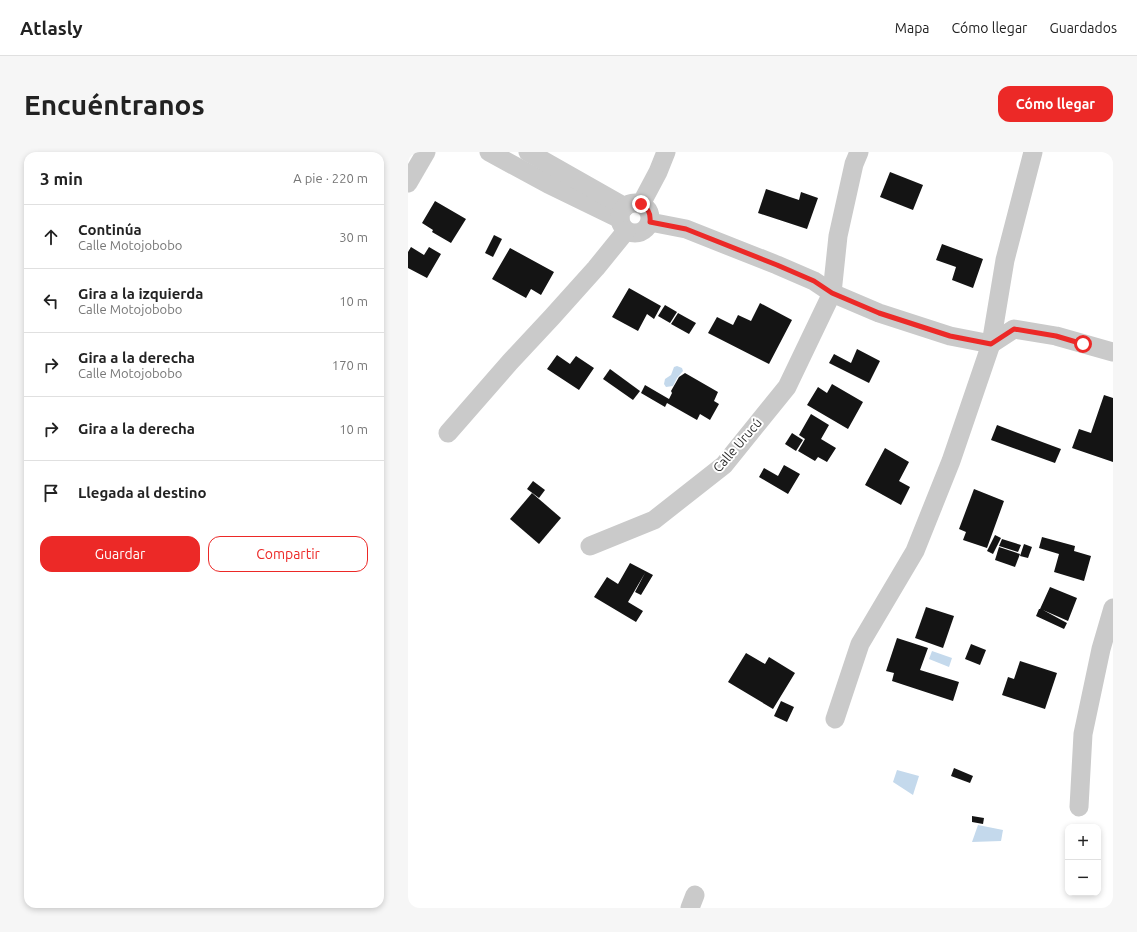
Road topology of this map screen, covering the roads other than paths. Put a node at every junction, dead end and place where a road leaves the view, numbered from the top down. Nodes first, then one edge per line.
1 (426, 152) edge
2 (489, 152) edge
3 (528, 152) edge
4 (666, 152) edge
5 (859, 152) edge
6 (1033, 152) edge
7 (408, 182) edge
8 (628, 215) junction
9 (650, 222) junction
10 (832, 293) junction
11 (991, 344) junction
12 (1113, 352) edge
13 (448, 433) dead end
14 (590, 546) dead end
15 (1113, 608) edge
16 (835, 719) dead end
17 (1079, 807) dead end

1 - 7 street
2 - 8 street
3 - 8 street
4 - 8 street
5 - 10 street
6 - 11 street
8 - 9 street
8 - 9 street
8 - 13 street
9 - 10 street
10 - 11 street
10 - 14 street, Calle Urucú
11 - 12 street
11 - 16 street
15 - 17 street

